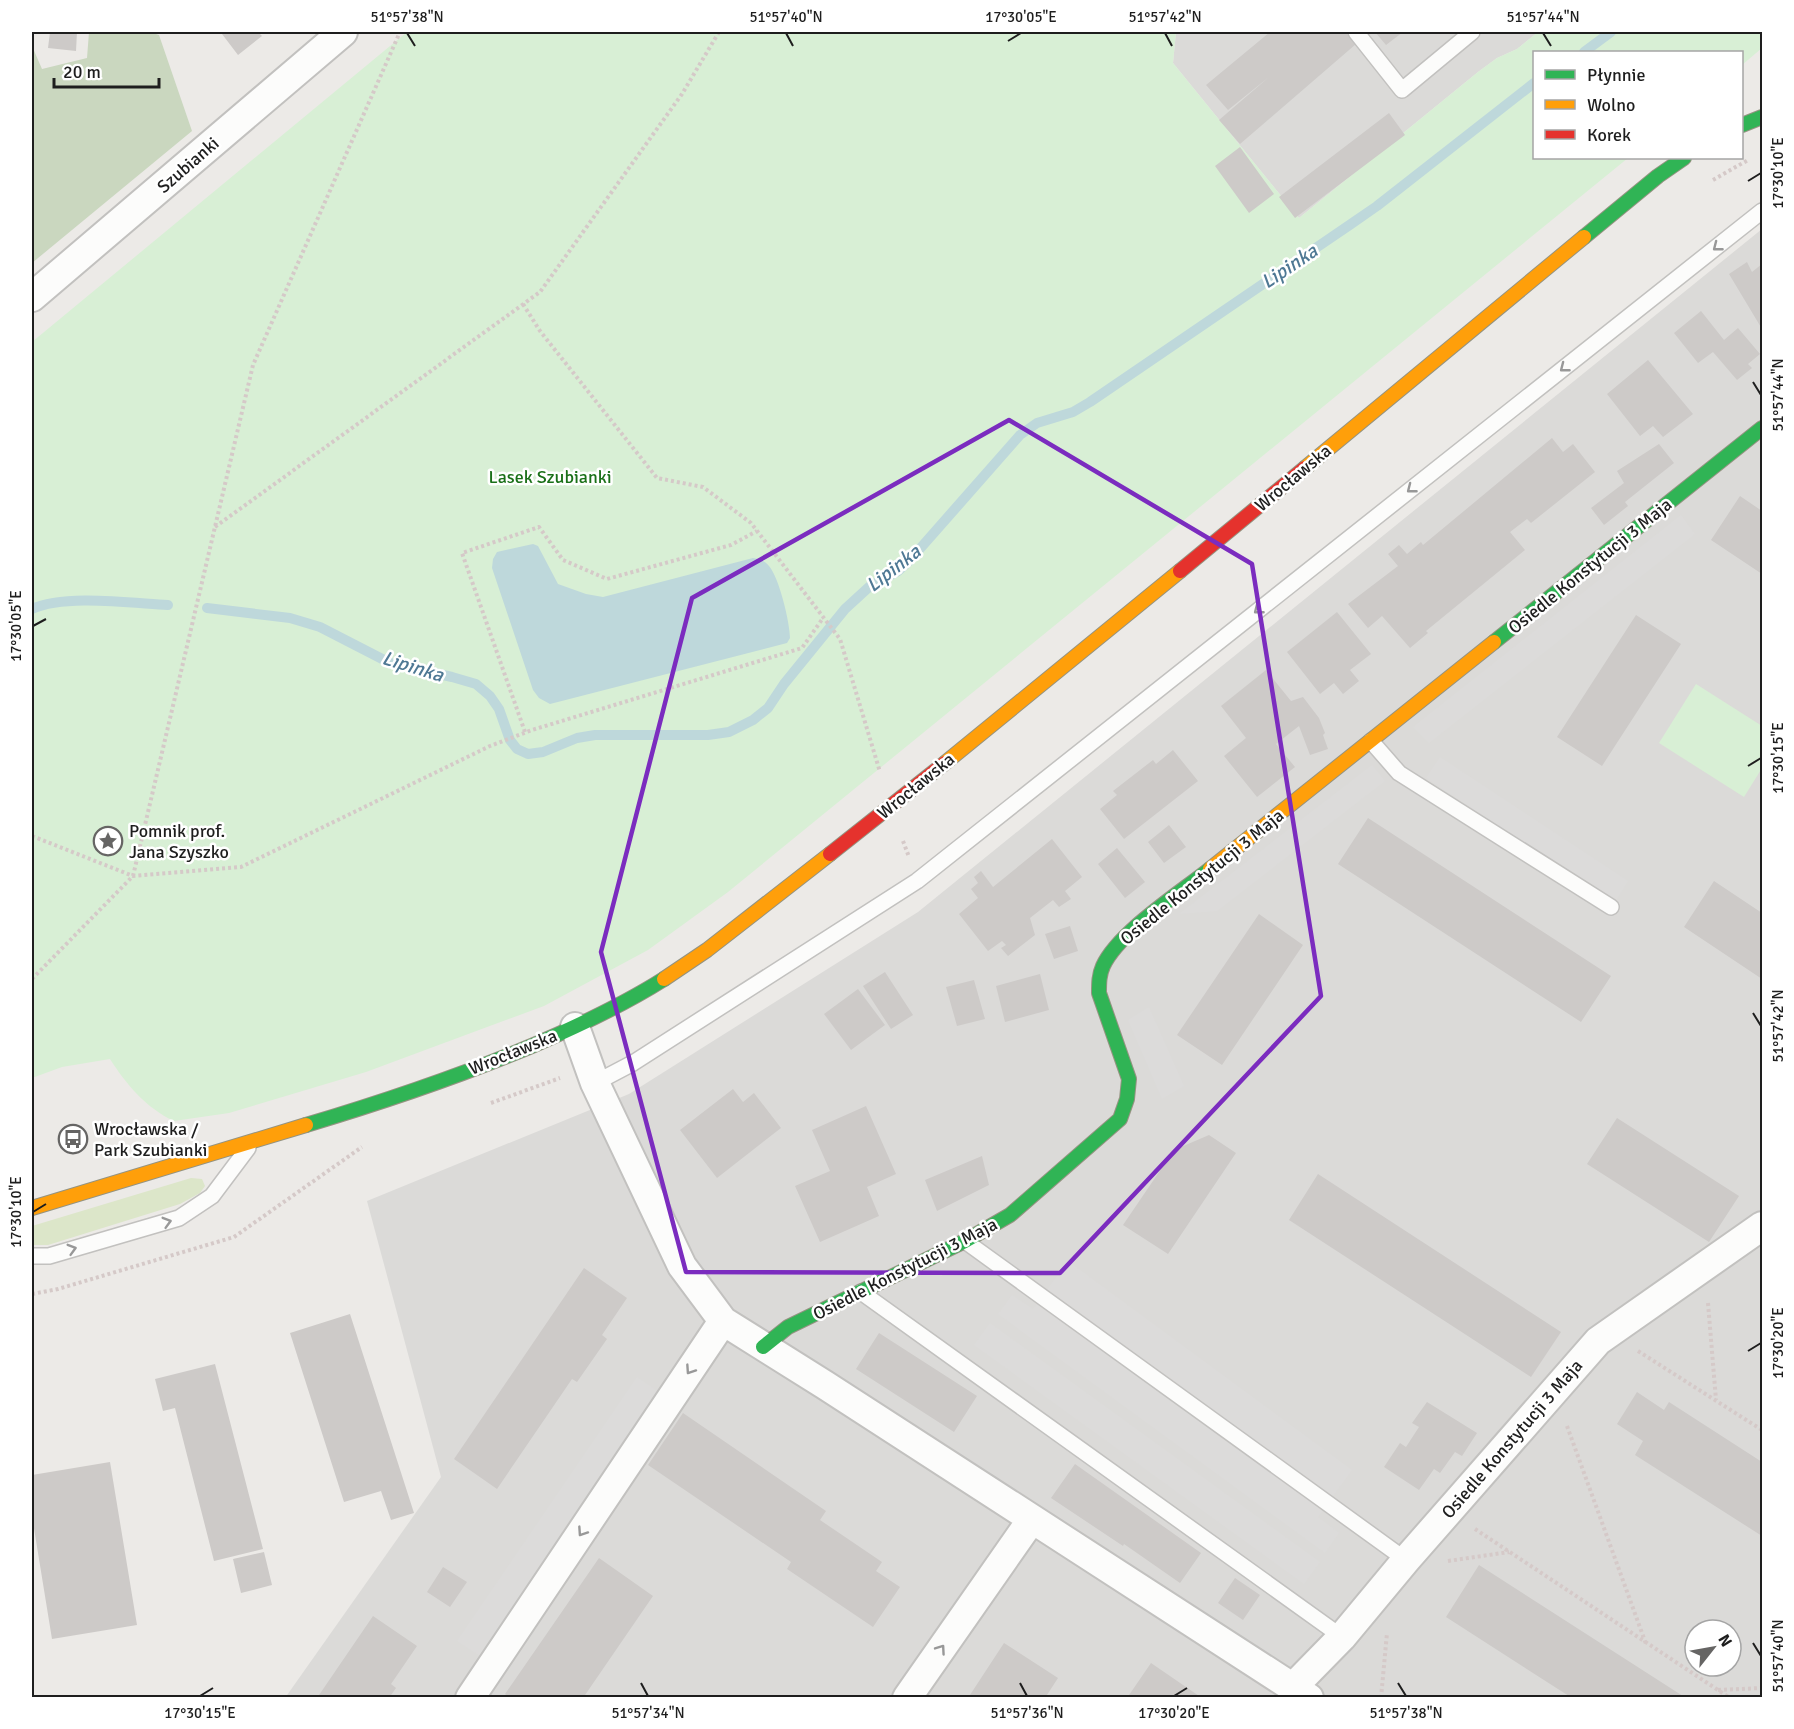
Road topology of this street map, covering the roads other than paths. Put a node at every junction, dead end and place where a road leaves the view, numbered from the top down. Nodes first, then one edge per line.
1 (343, 32) edge
2 (1356, 32) edge
3 (1472, 32) edge
4 (1762, 117) edge
5 (1743, 125) edge
6 (1683, 159) edge
7 (1762, 211) edge
8 (32, 297) edge
9 (1759, 435) edge
10 (1371, 741) junction
11 (1611, 907) dead end
12 (575, 1028) junction
13 (595, 1083) junction
14 (253, 1141) junction
15 (32, 1208) edge
16 (1762, 1226) edge
17 (965, 1240) junction
18 (32, 1256) edge
19 (861, 1292) junction
20 (723, 1322) junction
21 (763, 1347) junction
22 (1032, 1518) junction
23 (1406, 1560) junction
24 (1342, 1637) junction
25 (1301, 1692) edge
26 (470, 1698) edge
27 (907, 1698) edge

1 - 8 street, Szubianki
2 - 3 lane
4 - 5 street
6 - 12 street, Wrocławska
7 -> 13 lane
9 - 10 street, Osiedle Konstytucji 3 Maja
10 - 11 lane
10 - 17 street, Osiedle Konstytucji 3 Maja
12 - 13 street, Osiedle Konstytucji 3 Maja
12 - 14 street, Wrocławska
13 - 20 street, Osiedle Konstytucji 3 Maja
14 - 15 street, Wrocławska
18 -> 14 lane
16 - 23 street, Osiedle Konstytucji 3 Maja
17 - 19 street, Osiedle Konstytucji 3 Maja
17 - 23 lane
19 - 21 street, Osiedle Konstytucji 3 Maja
19 - 24 lane
20 - 21 street, Osiedle Konstytucji 3 Maja
20 -> 26 street
21 - 22 street, Osiedle Konstytucji 3 Maja
22 - 25 street, Osiedle Konstytucji 3 Maja
27 -> 22 street
23 - 24 street, Osiedle Konstytucji 3 Maja
24 - 25 street, Osiedle Konstytucji 3 Maja

